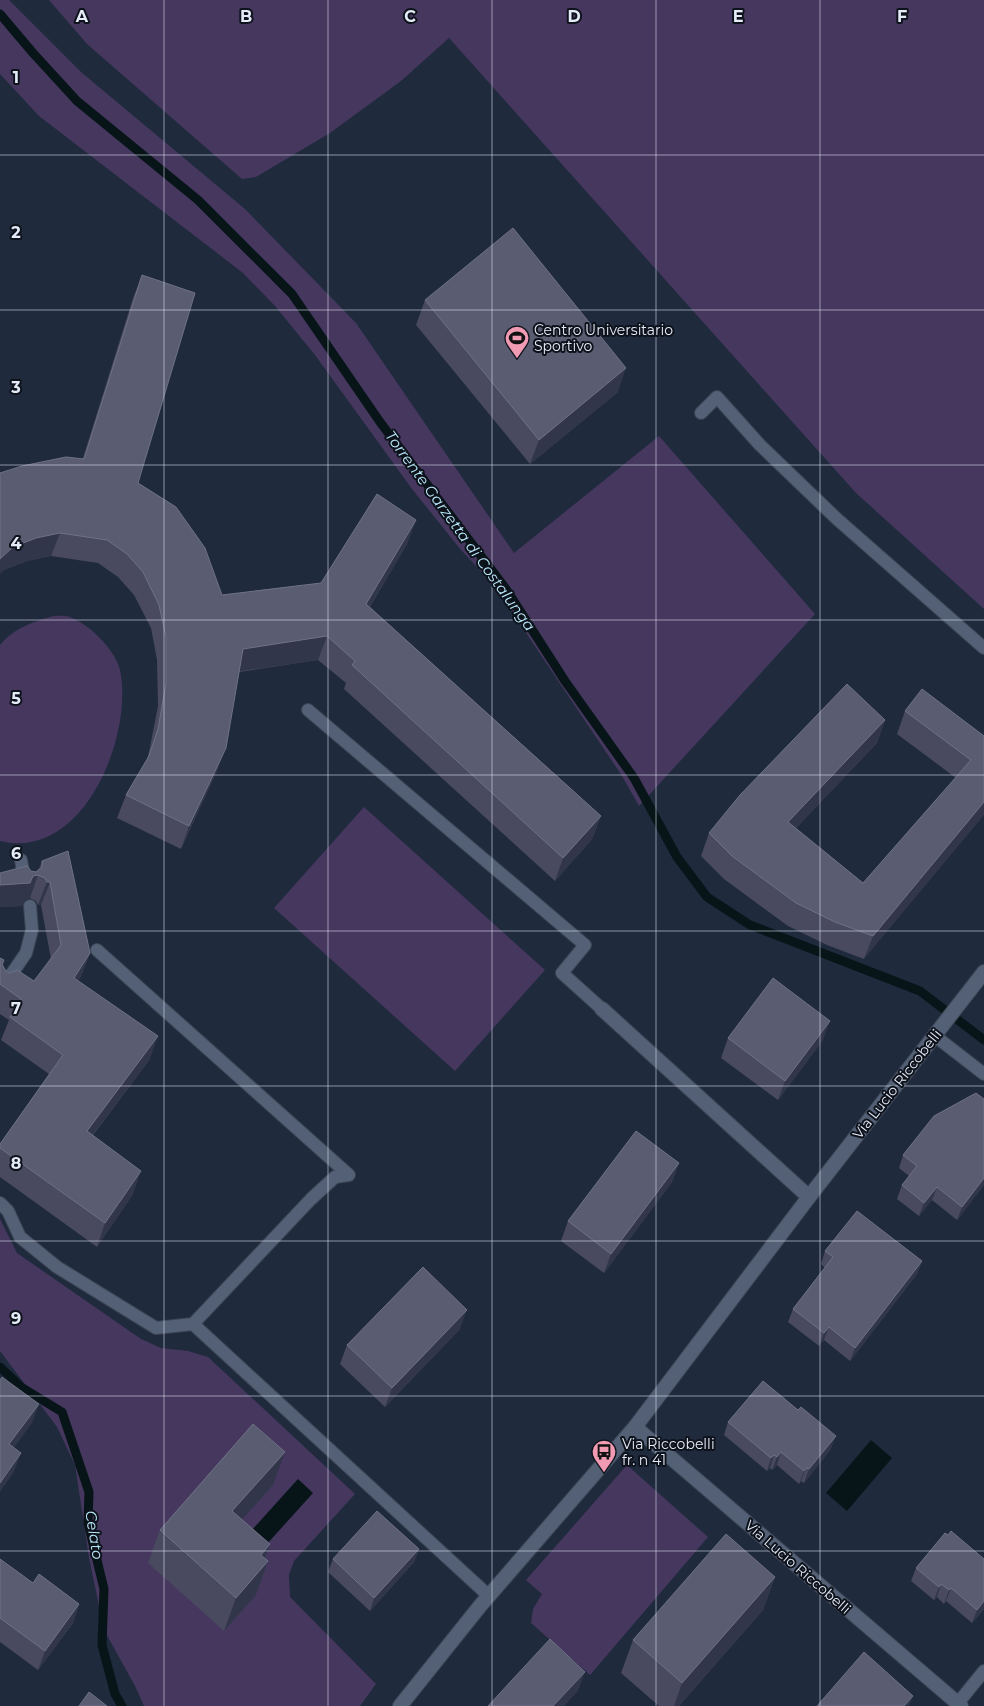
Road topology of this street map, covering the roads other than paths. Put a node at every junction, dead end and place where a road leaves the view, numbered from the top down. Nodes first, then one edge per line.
1 (701, 412) dead end
2 (984, 648) edge
3 (308, 710) dead end
4 (21, 860) dead end
5 (26, 887) edge
6 (30, 906) edge
7 (97, 950) dead end
8 (984, 972) edge
9 (2, 988) edge
10 (602, 1009) joint
11 (935, 1036) junction
12 (984, 1074) edge
13 (809, 1197) junction
14 (0, 1203) edge
15 (193, 1324) junction
16 (635, 1427) junction
17 (489, 1596) junction
18 (984, 1671) edge
19 (959, 1705) edge
20 (400, 1706) edge

1 - 2 lane
3 - 10 lane
4 - 5 lane
6 - 9 lane
7 - 15 lane
8 - 11 street, Via Lucio Riccobelli
10 - 13 street
11 - 12 lane
11 - 13 street, Via Lucio Riccobelli
13 - 16 street, Via Lucio Riccobelli
14 - 15 lane
15 - 17 lane
16 - 17 street, Via Lucio Riccobelli
16 - 19 street, Via Lucio Riccobelli
17 - 20 street, Via Lucio Riccobelli
18 - 19 lane

